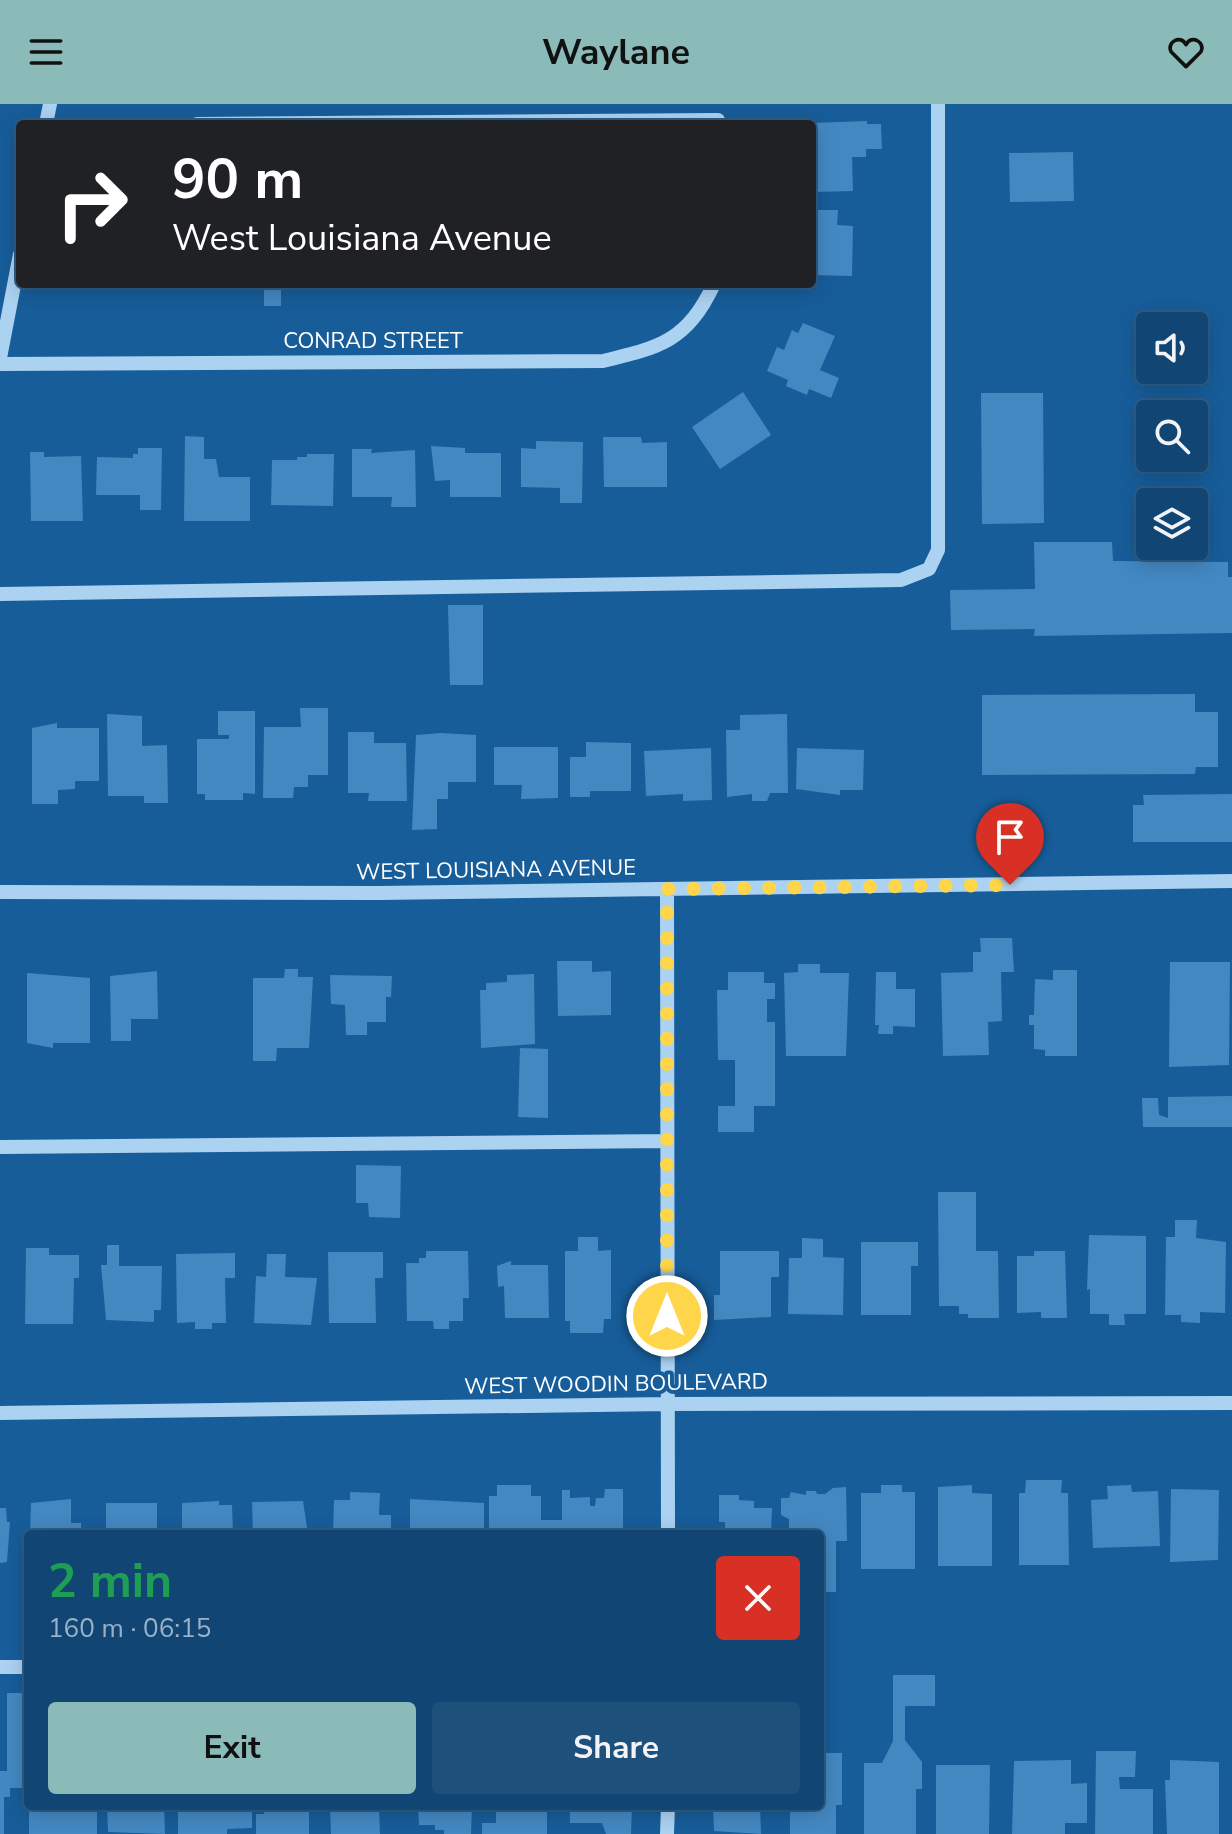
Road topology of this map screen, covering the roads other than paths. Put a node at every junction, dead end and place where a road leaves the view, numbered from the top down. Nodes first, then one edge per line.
1 (938, 104) edge
2 (16, 275) edge
3 (712, 288) edge
4 (0, 361) edge
5 (0, 594) edge
6 (1232, 881) edge
7 (667, 889) junction
8 (0, 892) edge
9 (667, 1141) junction
10 (0, 1147) edge
11 (1232, 1403) edge
12 (667, 1404) junction
13 (0, 1413) edge
14 (668, 1530) edge
15 (0, 1667) edge
16 (24, 1667) edge
17 (668, 1810) edge
18 (667, 1834) edge

1 - 5 street
2 - 4 street
3 - 4 street, CONRAD STREET
6 - 7 street, WEST LOUISIANA AVENUE
7 - 8 street, WEST LOUISIANA AVENUE
7 - 9 street
9 - 10 street
9 - 12 street
11 - 12 street, WEST WOODIN BOULEVARD
12 - 13 street, WEST WOODIN BOULEVARD
12 - 14 street
15 - 16 street
17 - 18 street

